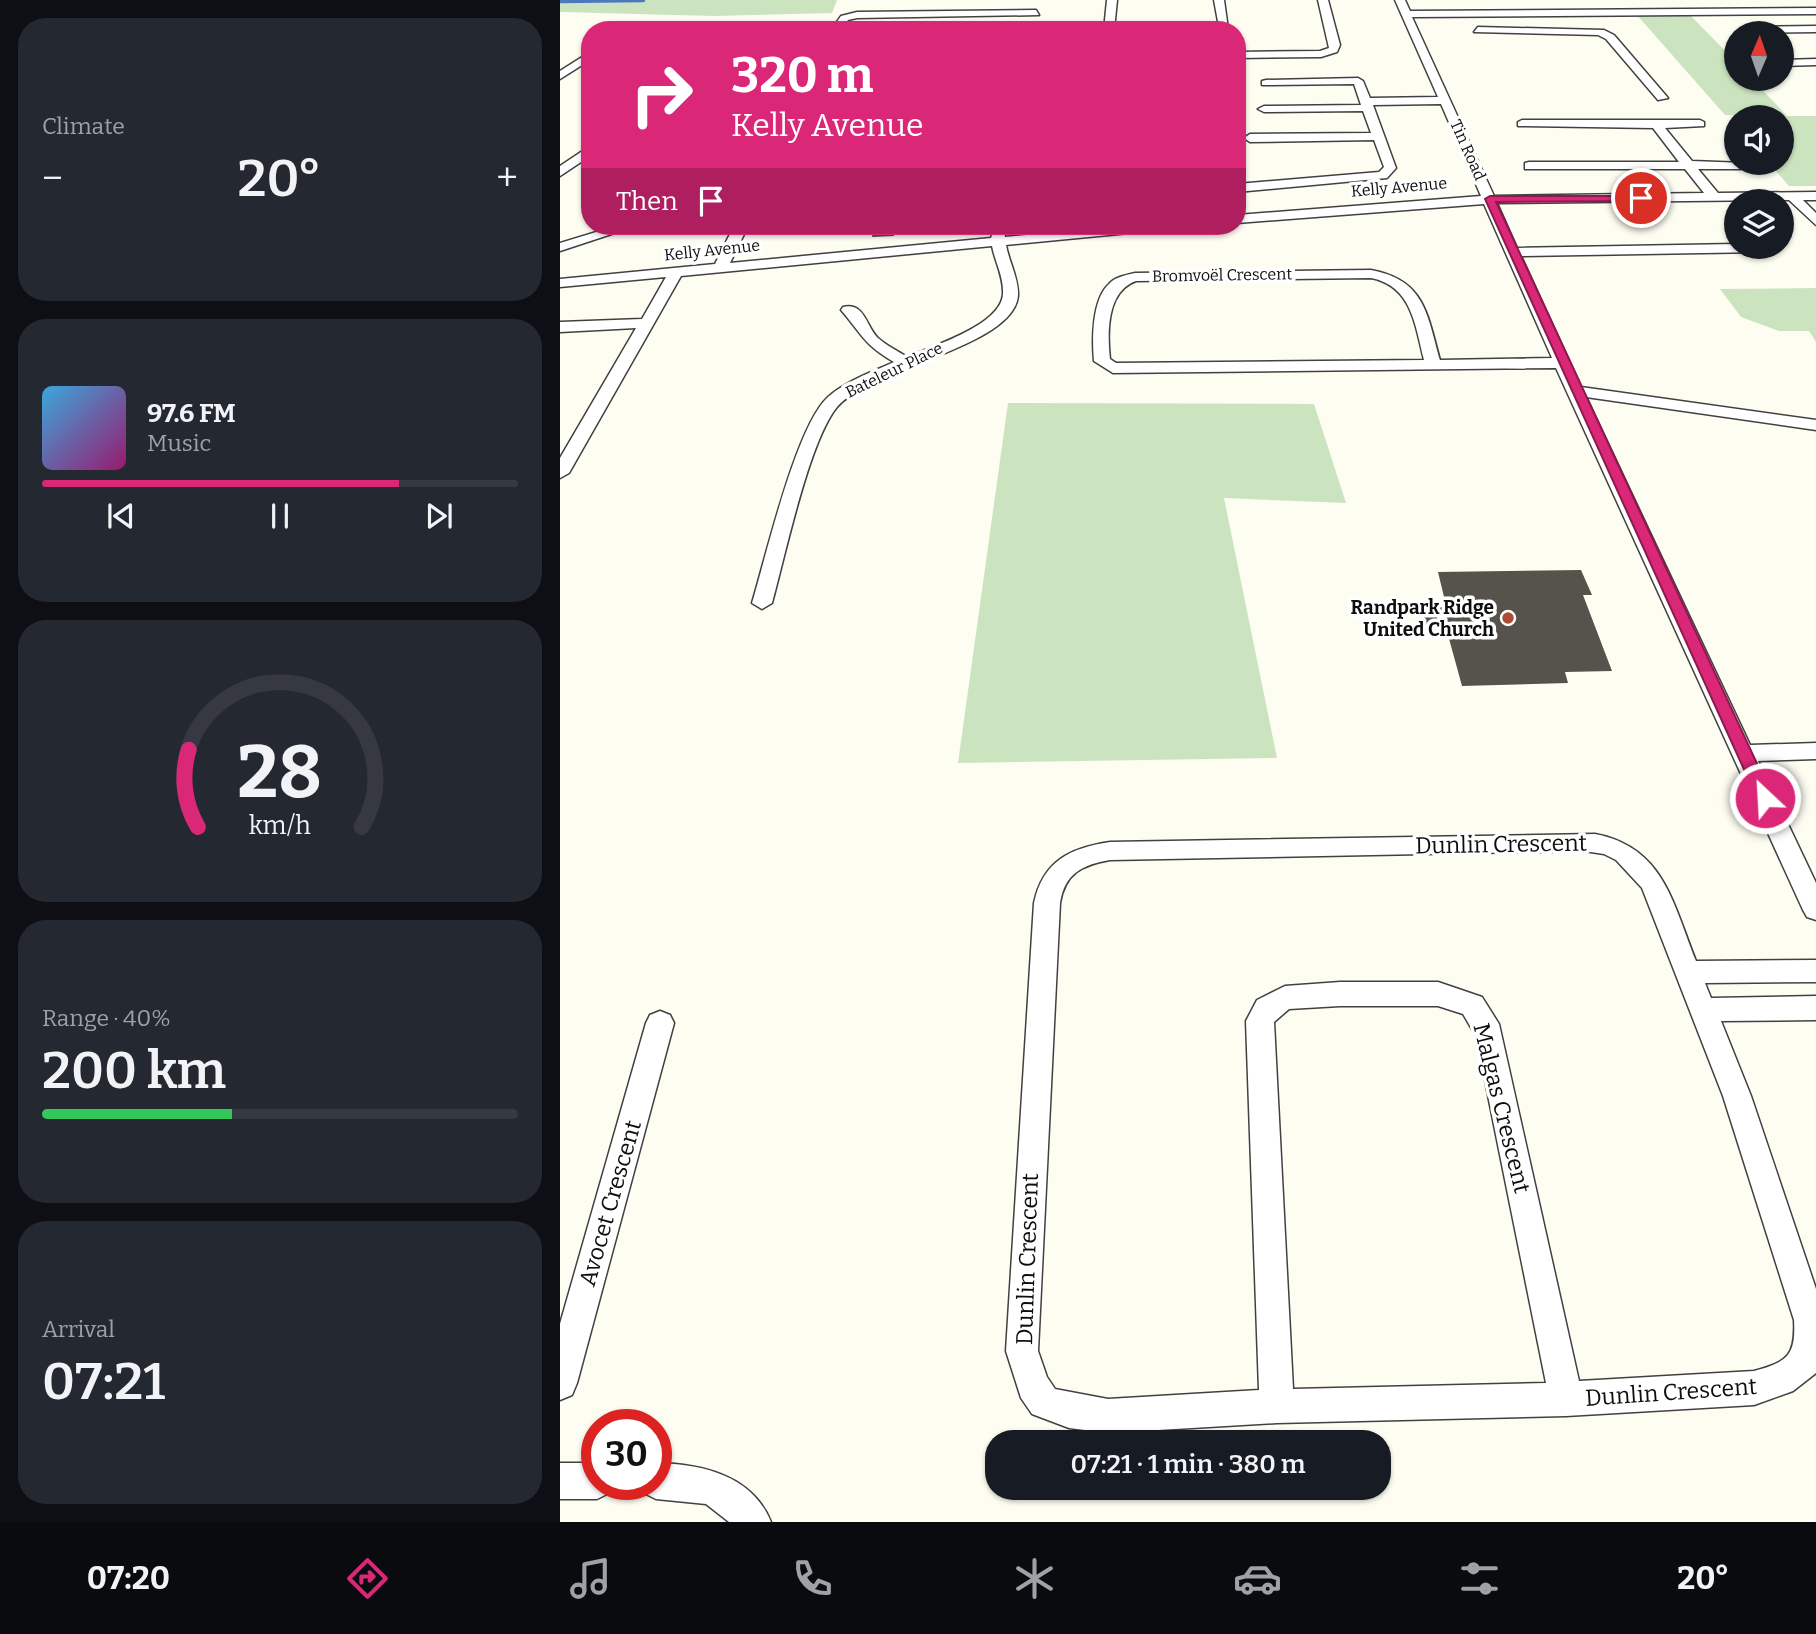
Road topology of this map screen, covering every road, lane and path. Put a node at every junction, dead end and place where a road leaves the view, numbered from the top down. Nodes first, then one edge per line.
1 (938, 0) edge
2 (1039, 0) edge
3 (1112, 0) edge
4 (1219, 0) edge
5 (1323, 0) edge
6 (1403, 7) edge
7 (1816, 10) edge
8 (1784, 11) junction
9 (1559, 12) junction
10 (932, 13) junction
11 (1035, 17) joint
12 (847, 21) edge
13 (1110, 21) edge
14 (1223, 21) edge
15 (1811, 29) edge
16 (1478, 30) dead end
17 (1571, 30) junction
18 (1816, 39) edge
19 (1246, 55) edge
20 (581, 61) edge
21 (1794, 62) edge
22 (1816, 62) edge
23 (560, 76) edge
24 (1266, 83) dead end
25 (1662, 98) dead end
26 (1445, 100) junction
27 (1367, 105) junction
28 (1264, 109) dead end
29 (1522, 124) dead end
30 (1700, 124) dead end
31 (1656, 125) junction
32 (1378, 136) junction
33 (1250, 138) dead end
34 (581, 157) edge
35 (1688, 165) junction
36 (1724, 165) edge
37 (1529, 166) dead end
38 (560, 172) edge
39 (1246, 187) edge
40 (1794, 196) edge
41 (1816, 196) edge
42 (1714, 197) junction
43 (1724, 197) edge
44 (1794, 198) edge
45 (1490, 199) junction
46 (1246, 218) edge
47 (1816, 220) edge
48 (599, 235) edge
49 (737, 235) edge
50 (981, 235) edge
51 (997, 235) edge
52 (560, 247) edge
53 (1724, 249) edge
54 (1513, 252) junction
55 (721, 267) junction
56 (677, 271) junction
57 (560, 283) edge
58 (848, 310) dead end
59 (646, 323) junction
60 (560, 327) edge
61 (905, 362) junction
62 (1433, 363) junction
63 (1562, 363) junction
64 (1577, 391) junction
65 (1816, 425) edge
66 (560, 473) edge
67 (762, 603) dead end
68 (1816, 751) edge
69 (1744, 753) junction
70 (1816, 910) edge
71 (1816, 971) edge
72 (1688, 972) junction
73 (1816, 1008) edge
74 (1701, 1010) junction
75 (660, 1023) dead end
76 (560, 1383) edge
77 (1566, 1399) junction
78 (1277, 1406) junction
79 (560, 1481) edge
80 (581, 1481) edge
81 (672, 1481) edge
82 (753, 1522) edge

1 - 10 street
2 - 11 street
3 - 13 street
4 - 14 street
5 - 19 street
6 - 9 street
6 - 26 street, Tin Road
7 - 8 street
8 - 9 street
8 - 15 street
9 - 17 street
10 - 11 street
10 - 12 street
15 - 18 street
16 - 17 street
17 - 25 street
20 - 23 street
21 - 22 street
24 - 27 street
26 - 27 street
26 - 45 street, Tin Road
27 - 28 street
27 - 32 street
29 - 31 street
30 - 31 street
31 - 35 street
32 - 33 street
32 - 39 street
34 - 38 street
35 - 36 street
35 - 37 street
35 - 42 street
40 - 41 street, Kelly Avenue
42 - 43 street, Kelly Avenue
42 - 45 street, Kelly Avenue
44 - 47 street
45 - 46 street, Kelly Avenue
45 - 54 street, Tin Road
48 - 52 street
49 - 55 street
50 - 55 street, Kelly Avenue
51 - 61 street, Bateleur Place
53 - 54 street
54 - 63 street, Tin Road
55 - 56 street, Kelly Avenue
56 - 57 street, Kelly Avenue
56 - 59 street
58 - 61 street
59 - 60 street
59 - 66 street
61 - 67 street, Bateleur Place
62 - 62 street, Bromvoël Crescent
62 - 63 street, Bromvoël Crescent
63 - 64 street, Tin Road
64 - 65 street
64 - 69 street, Tin Road
68 - 69 street
69 - 70 street, Tin Road
71 - 72 street
72 - 74 street, Dunlin Crescent
72 - 78 street, Dunlin Crescent
73 - 74 street
74 - 77 street, Dunlin Crescent
75 - 76 street, Avocet Crescent
77 - 78 street, Dunlin Crescent
77 - 78 street, Malgas Crescent
79 - 80 street
81 - 82 street

